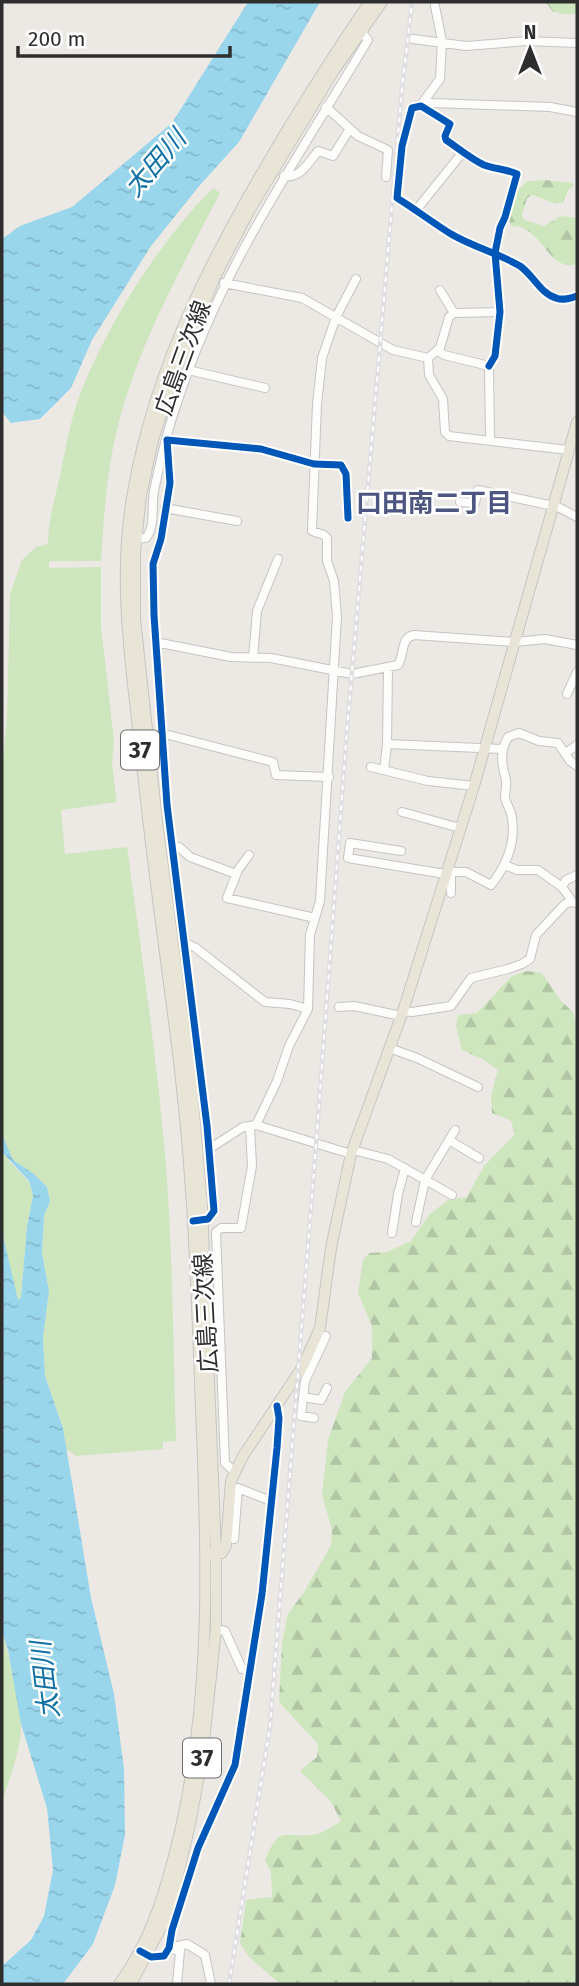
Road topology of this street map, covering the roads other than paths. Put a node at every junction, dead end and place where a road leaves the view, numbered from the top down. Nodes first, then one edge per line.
1 (370, 2) edge
2 (382, 2) edge
3 (435, 6) dead end
4 (361, 31) junction
5 (413, 38) dead end
6 (442, 41) junction
7 (577, 43) edge
8 (423, 103) junction
9 (326, 107) junction
10 (577, 112) edge
11 (349, 130) junction
12 (463, 152) junction
13 (284, 176) junction
14 (386, 177) dead end
15 (417, 209) junction
16 (495, 253) junction
17 (356, 279) dead end
18 (225, 284) junction
19 (440, 290) dead end
20 (577, 296) edge
21 (500, 312) junction
22 (454, 313) junction
23 (336, 317) junction
24 (437, 350) junction
25 (428, 358) junction
26 (489, 366) junction
27 (188, 370) junction
28 (265, 388) dead end
29 (577, 422) edge
30 (490, 439) junction
31 (167, 440) junction
32 (568, 450) junction
33 (314, 464) junction
34 (460, 502) dead end
35 (554, 505) junction
36 (165, 508) junction
37 (577, 517) edge
38 (348, 519) dead end
39 (237, 521) dead end
40 (132, 539) junction
41 (278, 559) dead end
42 (155, 642) junction
43 (515, 642) junction
44 (575, 642) edge
45 (253, 658) junction
46 (388, 669) junction
47 (334, 672) junction
48 (577, 672) edge
49 (567, 694) dead end
50 (161, 733) junction
51 (387, 744) junction
52 (577, 745) edge
53 (485, 747) junction
54 (502, 749) junction
55 (566, 753) junction
56 (577, 766) edge
57 (371, 767) dead end
58 (384, 770) junction
59 (329, 776) junction
60 (474, 786) junction
61 (402, 812) dead end
62 (460, 828) junction
63 (172, 845) junction
64 (401, 851) dead end
65 (249, 855) dead end
66 (505, 865) junction
67 (447, 873) junction
68 (236, 874) junction
69 (577, 875) edge
70 (562, 887) junction
71 (451, 893) dead end
72 (573, 903) edge
73 (315, 918) junction
74 (184, 942) junction
75 (339, 1006) dead end
76 (307, 1009) junction
77 (402, 1013) junction
78 (390, 1048) junction
79 (478, 1087) dead end
80 (253, 1126) junction
81 (455, 1130) dead end
82 (449, 1140) junction
83 (209, 1149) junction
84 (352, 1152) junction
85 (479, 1158) dead end
86 (405, 1168) junction
87 (425, 1180) junction
88 (452, 1195) dead end
89 (198, 1221) junction
90 (416, 1222) dead end
91 (392, 1233) dead end
92 (326, 1336) dead end
93 (311, 1359) junction
94 (327, 1388) dead end
95 (303, 1397) junction
96 (277, 1406) junction
97 (314, 1418) dead end
98 (235, 1472) junction
99 (271, 1501) junction
100 (234, 1539) dead end
101 (211, 1554) junction
102 (216, 1629) junction
103 (249, 1671) junction
104 (169, 1948) junction
105 (144, 1953) junction
106 (119, 1984) edge
107 (131, 1984) edge
108 (177, 1984) edge
109 (211, 1984) edge

1 - 40 main road, 広島三次線 / 37
2 - 4 main road, 広島三次線 / 37
3 - 6 street
4 - 9 street
4 - 40 main road, 広島三次線 / 37
5 - 6 street
6 - 7 street
6 - 8 street
8 - 10 street
8 - 12 street
8 - 15 street
9 - 11 street
9 - 13 street
11 - 13 street
11 - 14 street
12 - 15 street
12 - 16 street
13 - 18 street
15 - 16 street
16 - 20 street
16 - 21 street
17 - 23 street
18 - 23 street
18 - 27 street
19 - 22 street
21 - 22 street
21 - 26 street
22 - 24 street
23 - 25 street
23 - 33 street
24 - 25 street
24 - 26 street
25 - 30 street
26 - 30 street
27 - 28 street
27 - 31 street
29 - 32 main road, 広島三次線 / 37
30 - 32 street
31 - 33 street
31 - 36 street
31 - 40 street
32 - 35 main road, 広島三次線 / 37
33 - 38 street
33 - 47 street
34 - 35 street
35 - 37 street
35 - 43 main road, 広島三次線 / 37
36 - 39 street
36 - 42 street
40 - 89 main road, 広島三次線 / 37
41 - 45 street
42 - 45 street
42 - 50 street
43 - 44 street
43 - 46 street
43 - 53 main road, 広島三次線 / 37
45 - 47 street
46 - 47 street
46 - 51 street
47 - 59 street
48 - 49 street
50 - 59 street
50 - 63 street
51 - 53 street
51 - 58 street
52 - 55 street
53 - 54 street
53 - 60 main road, 広島三次線 / 37
54 - 55 street
54 - 66 street
55 - 56 street
57 - 58 street
58 - 60 street
59 - 73 street
60 - 62 main road, 広島三次線 / 37
61 - 62 street
62 - 67 main road, 広島三次線 / 37
63 - 68 street
63 - 74 street
64 - 67 street
65 - 68 street
66 - 67 street
66 - 70 street
67 - 71 street
67 - 77 main road, 広島三次線 / 37
68 - 73 street
69 - 70 street
70 - 72 street
72 - 77 street
73 - 76 street
74 - 76 street
74 - 83 street
75 - 77 street
76 - 80 street
77 - 78 main road, 広島三次線 / 37
78 - 79 street
78 - 84 main road, 広島三次線 / 37
80 - 83 street
80 - 84 street
80 - 98 street
81 - 82 street
82 - 85 street
82 - 87 street
83 - 89 street
84 - 86 street
84 - 93 main road, 広島三次線 / 37
86 - 87 street
86 - 91 street
87 - 88 street
87 - 90 street
89 - 101 main road, 広島三次線 / 37
92 - 93 street
93 - 95 street
93 - 96 main road, 広島三次線 / 37
94 - 95 street
95 - 97 street
96 - 98 main road, 広島三次線 / 37
96 - 99 street
98 - 101 main road, 広島三次線 / 37
99 - 100 street
99 - 103 street
101 - 102 main road, 広島三次線 / 37
101 - 105 main road, 広島三次線 / 37
102 - 103 street
102 - 105 main road, 広島三次線 / 37
103 - 104 street
104 - 105 street
104 - 108 street
104 - 109 street
105 - 106 main road, 広島三次線 / 37
105 - 107 main road, 広島三次線 / 37

